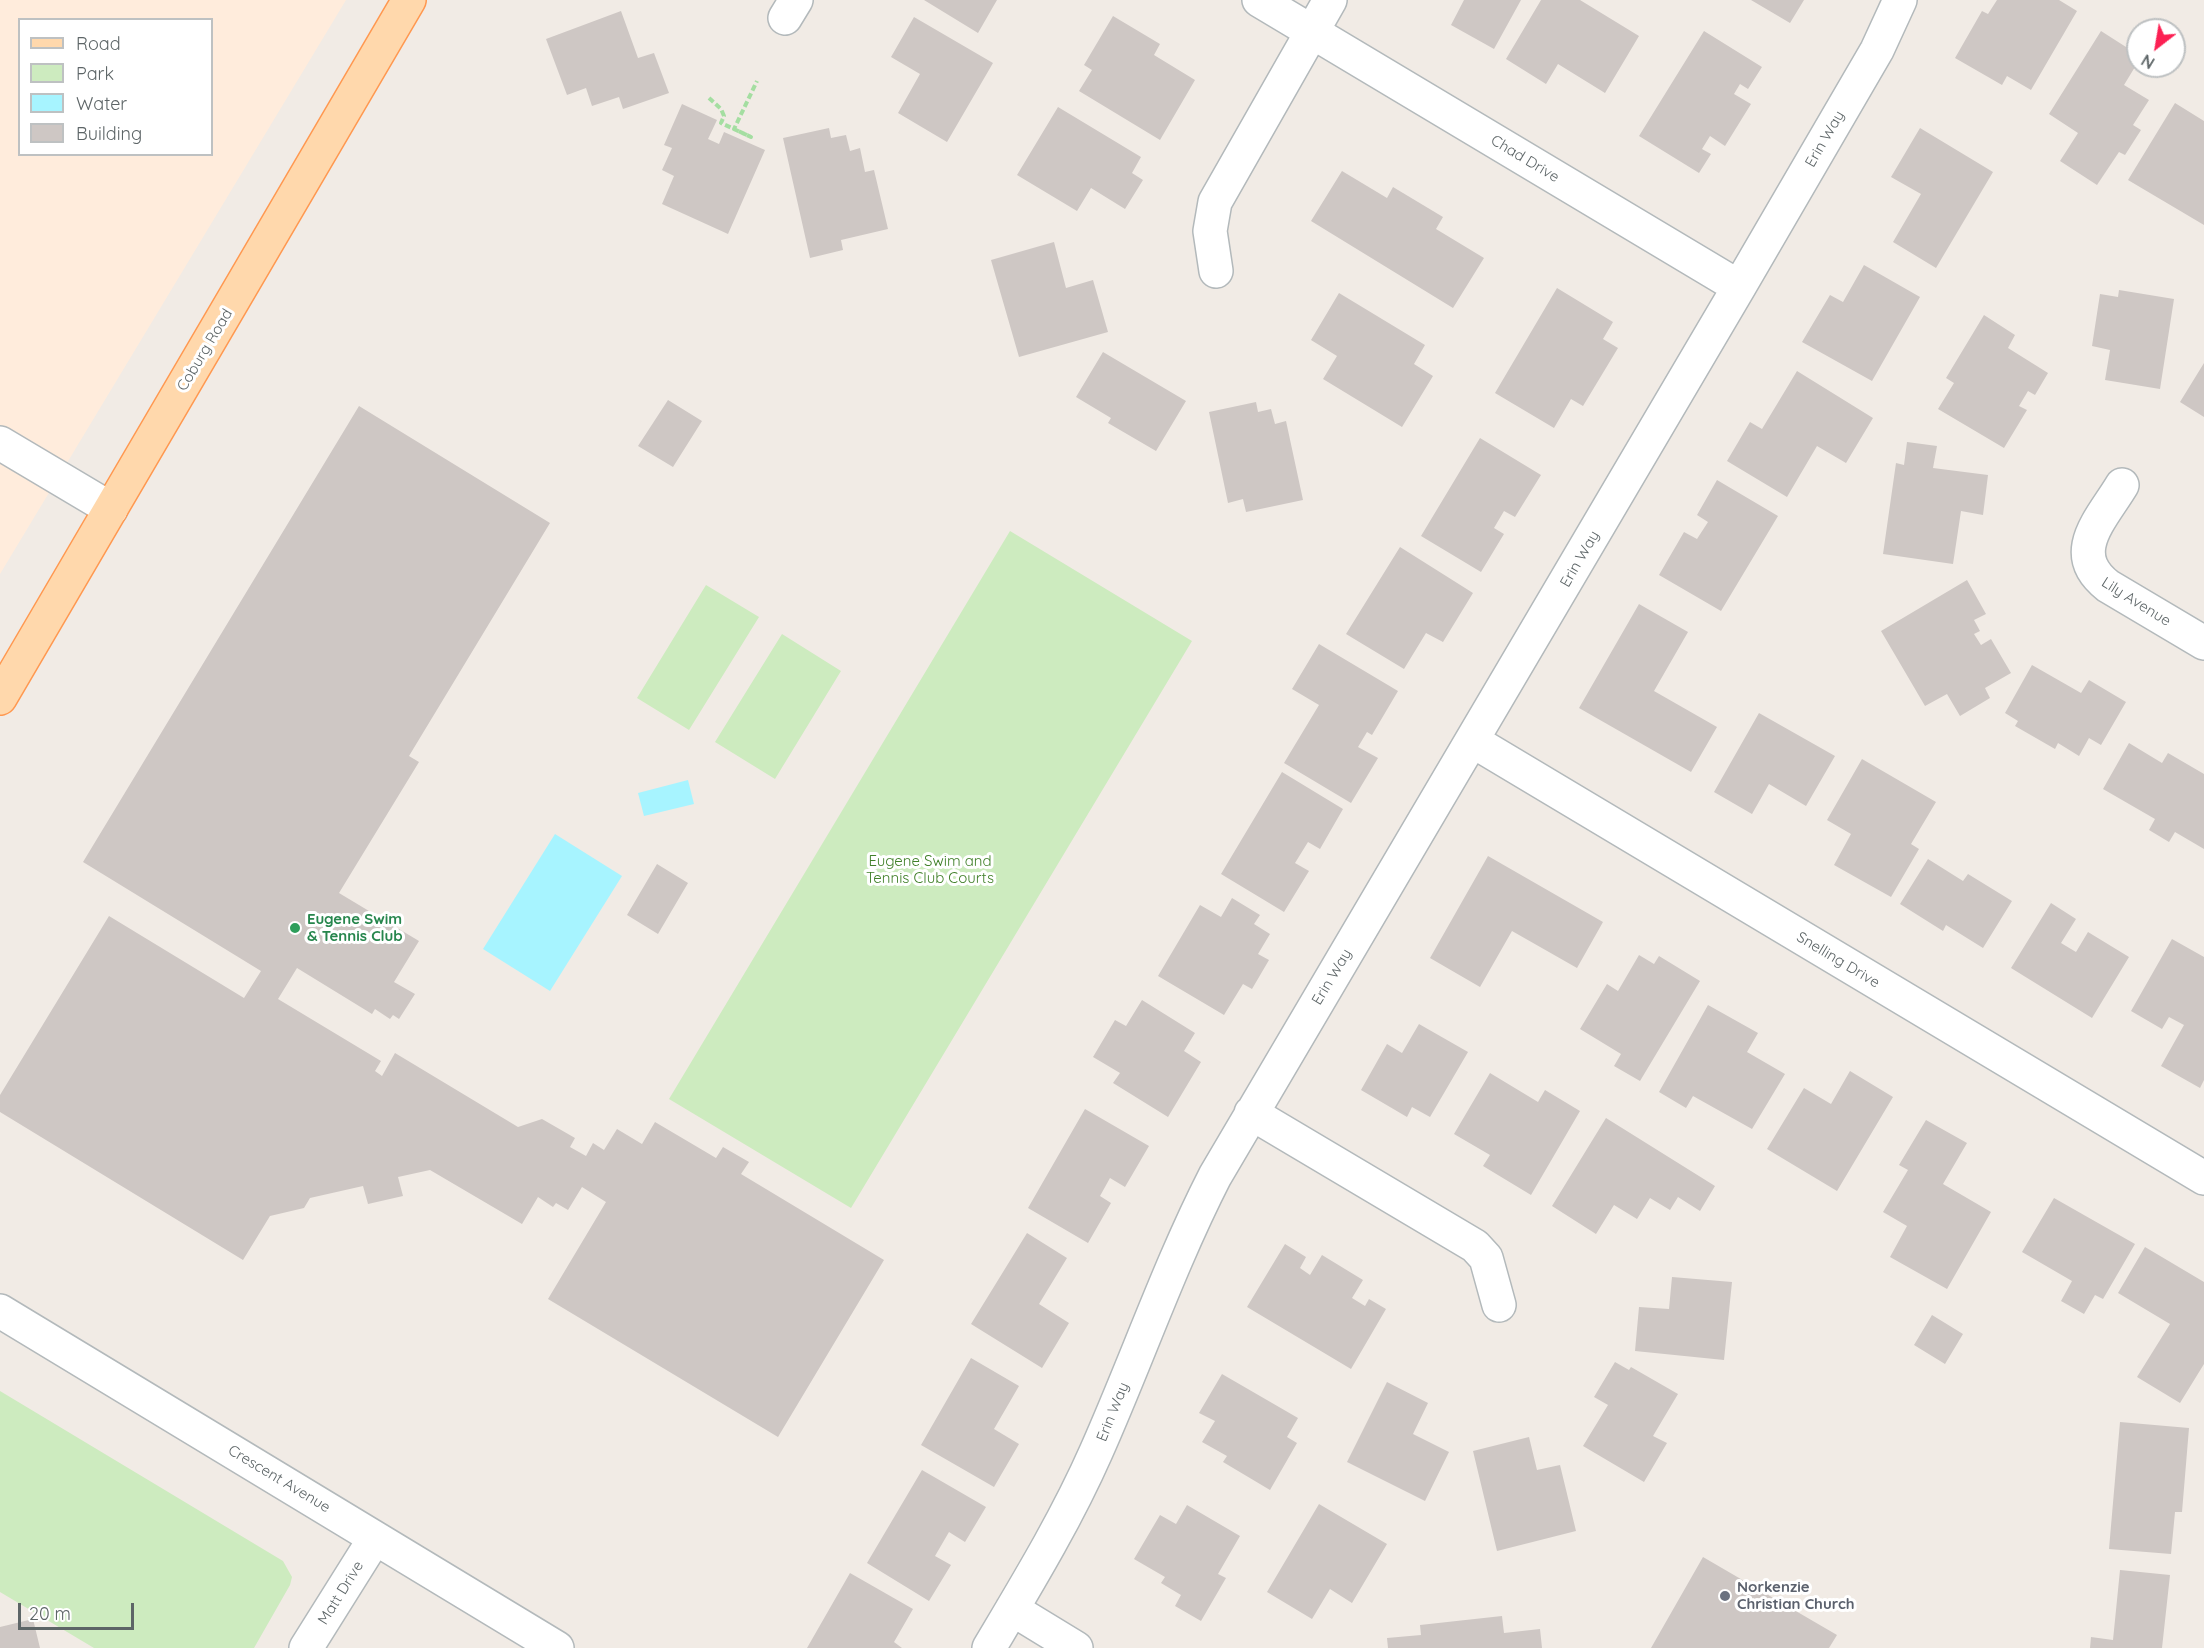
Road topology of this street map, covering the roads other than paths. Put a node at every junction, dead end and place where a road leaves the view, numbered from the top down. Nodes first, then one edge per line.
1 (409, 0) edge
2 (1259, 0) edge
3 (1330, 0) edge
4 (1900, 0) edge
5 (1311, 32) junction
6 (1216, 271) dead end
7 (1739, 287) junction
8 (0, 443) edge
9 (2122, 485) dead end
10 (111, 509) junction
11 (2204, 643) edge
12 (0, 699) edge
13 (1473, 741) junction
14 (1251, 1113) junction
15 (2204, 1179) edge
16 (1499, 1305) dead end
17 (0, 1311) edge
18 (375, 1538) junction
19 (1012, 1610) junction
20 (306, 1648) edge
21 (557, 1648) edge
22 (989, 1648) edge
23 (1077, 1648) edge

1 - 10 main road, Coburg Road
2 - 5 street, Chad Drive
3 - 5 street
4 - 7 street, Erin Way
5 - 6 street
5 - 7 street, Chad Drive
7 - 13 street, Erin Way
8 - 10 street
9 - 11 street, Lily Avenue
10 - 12 main road, Coburg Road
13 - 14 street, Erin Way
13 - 15 street, Snelling Drive
14 - 16 street
14 - 19 street, Erin Way
17 - 18 street, Crescent Avenue
18 - 20 street, Matt Drive
18 - 21 street, Crescent Avenue
19 - 22 street, Erin Way
19 - 23 street

